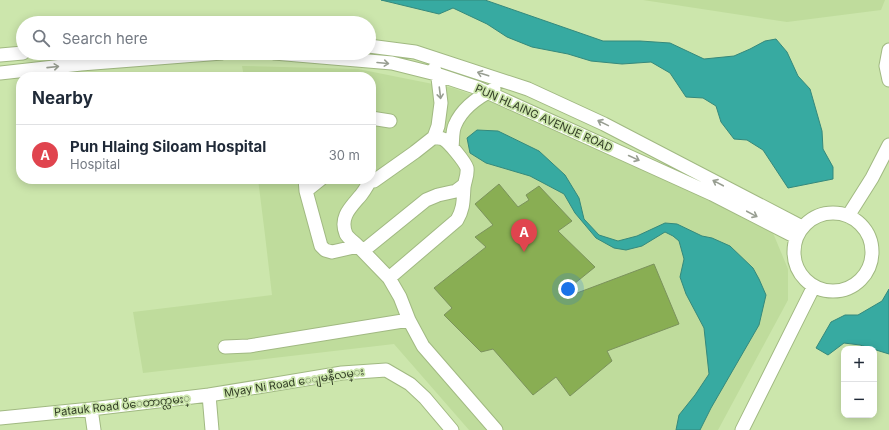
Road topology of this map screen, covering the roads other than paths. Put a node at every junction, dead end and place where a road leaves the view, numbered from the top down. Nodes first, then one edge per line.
1 (376, 47) edge
2 (889, 50) edge
3 (16, 54) edge
4 (0, 55) edge
5 (428, 57) junction
6 (132, 60) edge
7 (357, 60) edge
8 (0, 73) edge
9 (436, 74) junction
10 (889, 80) edge
11 (508, 82) junction
12 (488, 92) junction
13 (376, 119) edge
14 (390, 121) dead end
15 (434, 137) junction
16 (889, 145) edge
17 (452, 147) junction
18 (376, 180) edge
19 (366, 184) edge
20 (306, 185) edge
21 (464, 185) junction
22 (848, 216) junction
23 (799, 232) junction
24 (360, 248) junction
25 (389, 278) junction
26 (814, 286) junction
27 (409, 320) junction
28 (225, 347) dead end
29 (209, 395) junction
30 (91, 409) junction
31 (0, 418) edge
32 (94, 430) edge
33 (212, 430) edge
34 (452, 430) edge
35 (496, 430) edge
36 (742, 430) edge

1 - 5 street, PUN HLAING AVENUE ROAD
2 - 10 street
3 - 4 street
5 - 9 street
11 -> 5 street, PUN HLAING AVENUE ROAD
8 -> 6 street
7 -> 9 street, PUN HLAING AVENUE ROAD
9 - 12 street, PUN HLAING AVENUE ROAD
9 -> 15 street
11 - 12 street
23 -> 11 street, PUN HLAING AVENUE ROAD
12 - 17 street
12 -> 23 street, PUN HLAING AVENUE ROAD
13 - 14 street
15 - 17 street
15 - 18 street
16 - 22 street
17 - 21 street
19 - 24 street
20 - 24 street
21 - 24 street
21 - 25 street
22 - 23 street
22 - 26 street
23 - 26 street
24 - 25 street
25 - 27 street
26 - 36 street
27 - 28 street
27 - 35 street
29 - 30 street, Patauk Road ပိေတာက္လမး္
29 - 33 street
29 - 34 street, Myay Ni Road ေျမနီလမ္း
30 - 31 street, Patauk Road ပိေတာက္လမး္
30 - 32 street

